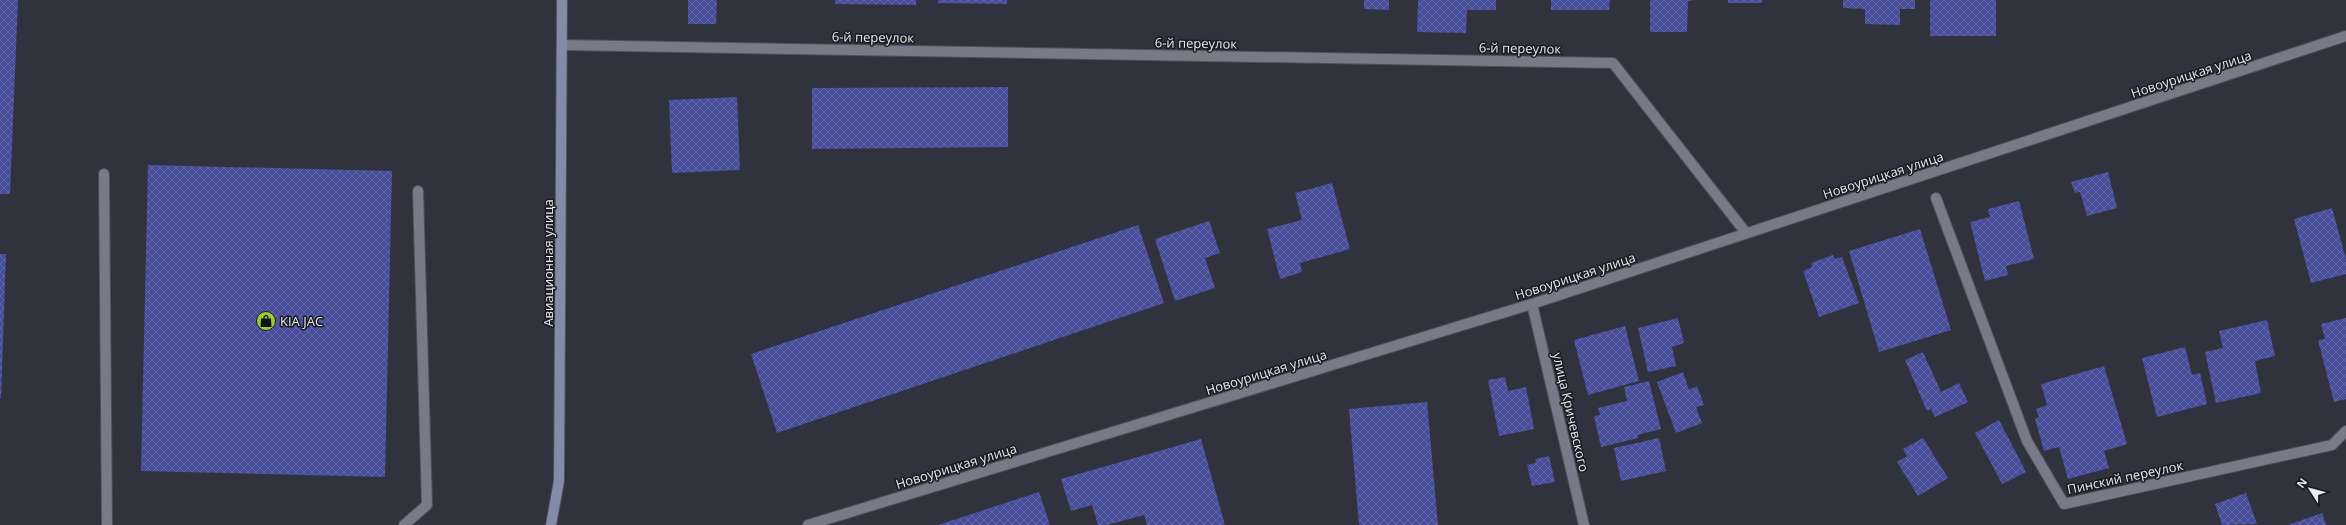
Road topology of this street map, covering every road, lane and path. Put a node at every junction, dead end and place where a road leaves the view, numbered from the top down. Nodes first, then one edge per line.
1 (562, 0) edge
2 (2346, 36) edge
3 (563, 45) junction
4 (104, 174) dead end
5 (418, 191) dead end
6 (1936, 198) dead end
7 (1746, 234) junction
8 (1532, 304) junction
9 (2346, 432) edge
10 (107, 525) edge
11 (404, 525) edge
12 (551, 525) edge
13 (808, 525) edge
14 (1584, 525) edge

1 - 3 main road, Авиационная улица
2 - 7 street, Новоурицкая улица
3 - 7 street, 6-й переулок
3 - 12 main road, Авиационная улица
4 - 10 street
5 - 11 street
6 - 9 street, Пинский переулок
7 - 8 street, Новоурицкая улица
8 - 13 street, Новоурицкая улица
8 - 14 street, улица Кричевского

